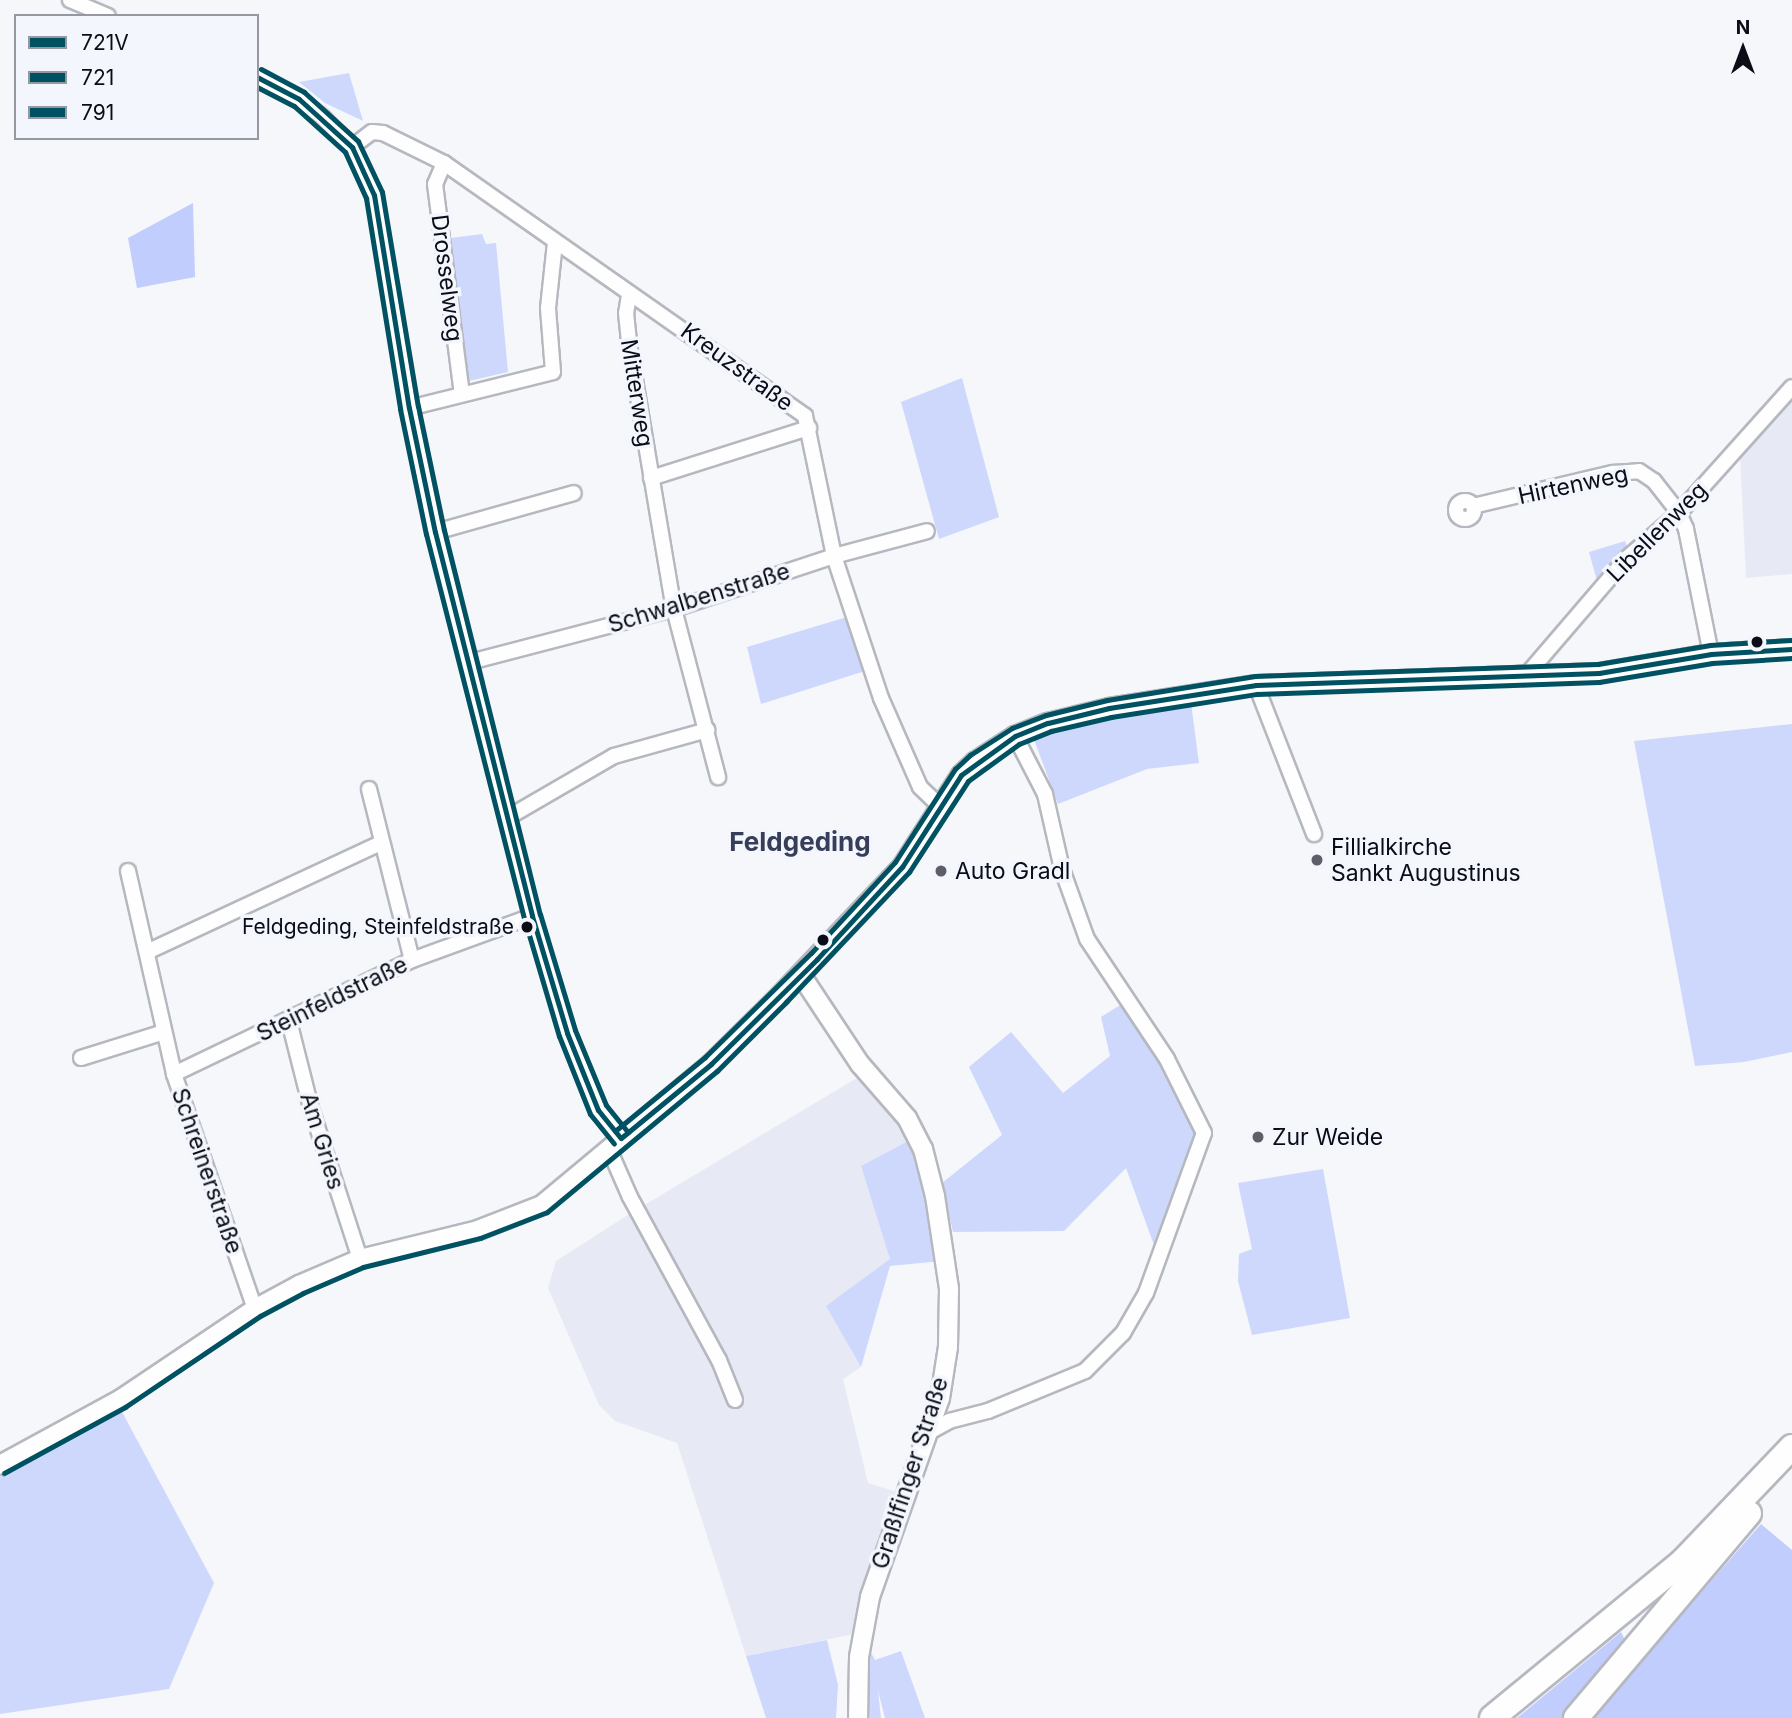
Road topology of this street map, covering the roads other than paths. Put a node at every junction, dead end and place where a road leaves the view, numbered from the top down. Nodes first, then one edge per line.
1 (70, 0) edge
2 (103, 14) edge
3 (259, 78) edge
4 (352, 147) junction
5 (444, 163) junction
6 (555, 242) junction
7 (629, 295) junction
8 (1792, 387) edge
9 (462, 394) junction
10 (409, 408) junction
11 (809, 428) junction
12 (651, 478) junction
13 (574, 493) dead end
14 (1473, 506) dead end
15 (1679, 513) junction
16 (927, 531) dead end
17 (435, 532) junction
18 (835, 556) junction
19 (674, 609) junction
20 (1792, 649) edge
21 (1711, 654) junction
22 (470, 662) junction
23 (1524, 678) junction
24 (1256, 685) junction
25 (707, 730) junction
26 (1015, 736) junction
27 (718, 777) dead end
28 (369, 789) dead end
29 (942, 807) junction
30 (507, 818) junction
31 (1314, 834) dead end
32 (381, 843) junction
33 (128, 871) dead end
34 (532, 916) junction
35 (146, 952) junction
36 (412, 960) junction
37 (801, 975) junction
38 (289, 1021) junction
39 (164, 1032) junction
40 (81, 1058) dead end
41 (174, 1074) junction
42 (615, 1144) junction
43 (360, 1259) junction
44 (255, 1309) junction
45 (735, 1400) dead end
46 (926, 1434) junction
47 (1792, 1448) edge
48 (0, 1465) edge
49 (858, 1718) edge
50 (1492, 1718) edge
51 (1576, 1718) edge

1 - 2 street
3 - 4 street
4 - 5 street, Kreuzstraße
4 - 10 street
5 - 6 street, Kreuzstraße
5 - 9 street, Drosselweg
6 - 7 street, Kreuzstraße
6 - 9 street
7 - 11 street, Kreuzstraße
7 - 12 street, Mitterweg
8 - 15 street, Libellenweg
9 - 10 street
10 - 17 street
11 - 12 street
11 - 18 street, Kreuzstraße
12 - 19 street, Mitterweg
13 - 17 street
14 - 15 street, Hirtenweg
15 - 21 street, Hirtenweg
15 - 23 street, Libellenweg
16 - 18 street, Schwalbenstraße
17 - 22 street
18 - 19 street, Schwalbenstraße
18 - 29 street, Kreuzstraße
19 - 22 street, Schwalbenstraße
19 - 25 street, Mitterweg
20 - 21 street
21 - 23 street
22 - 30 street
23 - 24 street
24 - 26 street
24 - 31 street
25 - 27 street, Mitterweg
25 - 30 street
26 - 29 street
26 - 46 street
28 - 32 street
29 - 37 street
30 - 34 street
32 - 35 street
32 - 36 street
33 - 35 street, Schreinerstraße
34 - 36 street, Steinfeldstraße
34 - 42 street
35 - 39 street, Schreinerstraße
36 - 38 street, Steinfeldstraße
37 - 42 street
37 - 46 street, Graßlfinger Straße
38 - 41 street, Steinfeldstraße
38 - 43 street, Am Gries
39 - 40 street
39 - 41 street, Schreinerstraße
41 - 44 street, Schreinerstraße
42 - 43 street
42 - 45 street
43 - 44 street
44 - 48 street
46 - 49 street, Graßlfinger Straße
47 - 50 highway
47 - 51 highway

